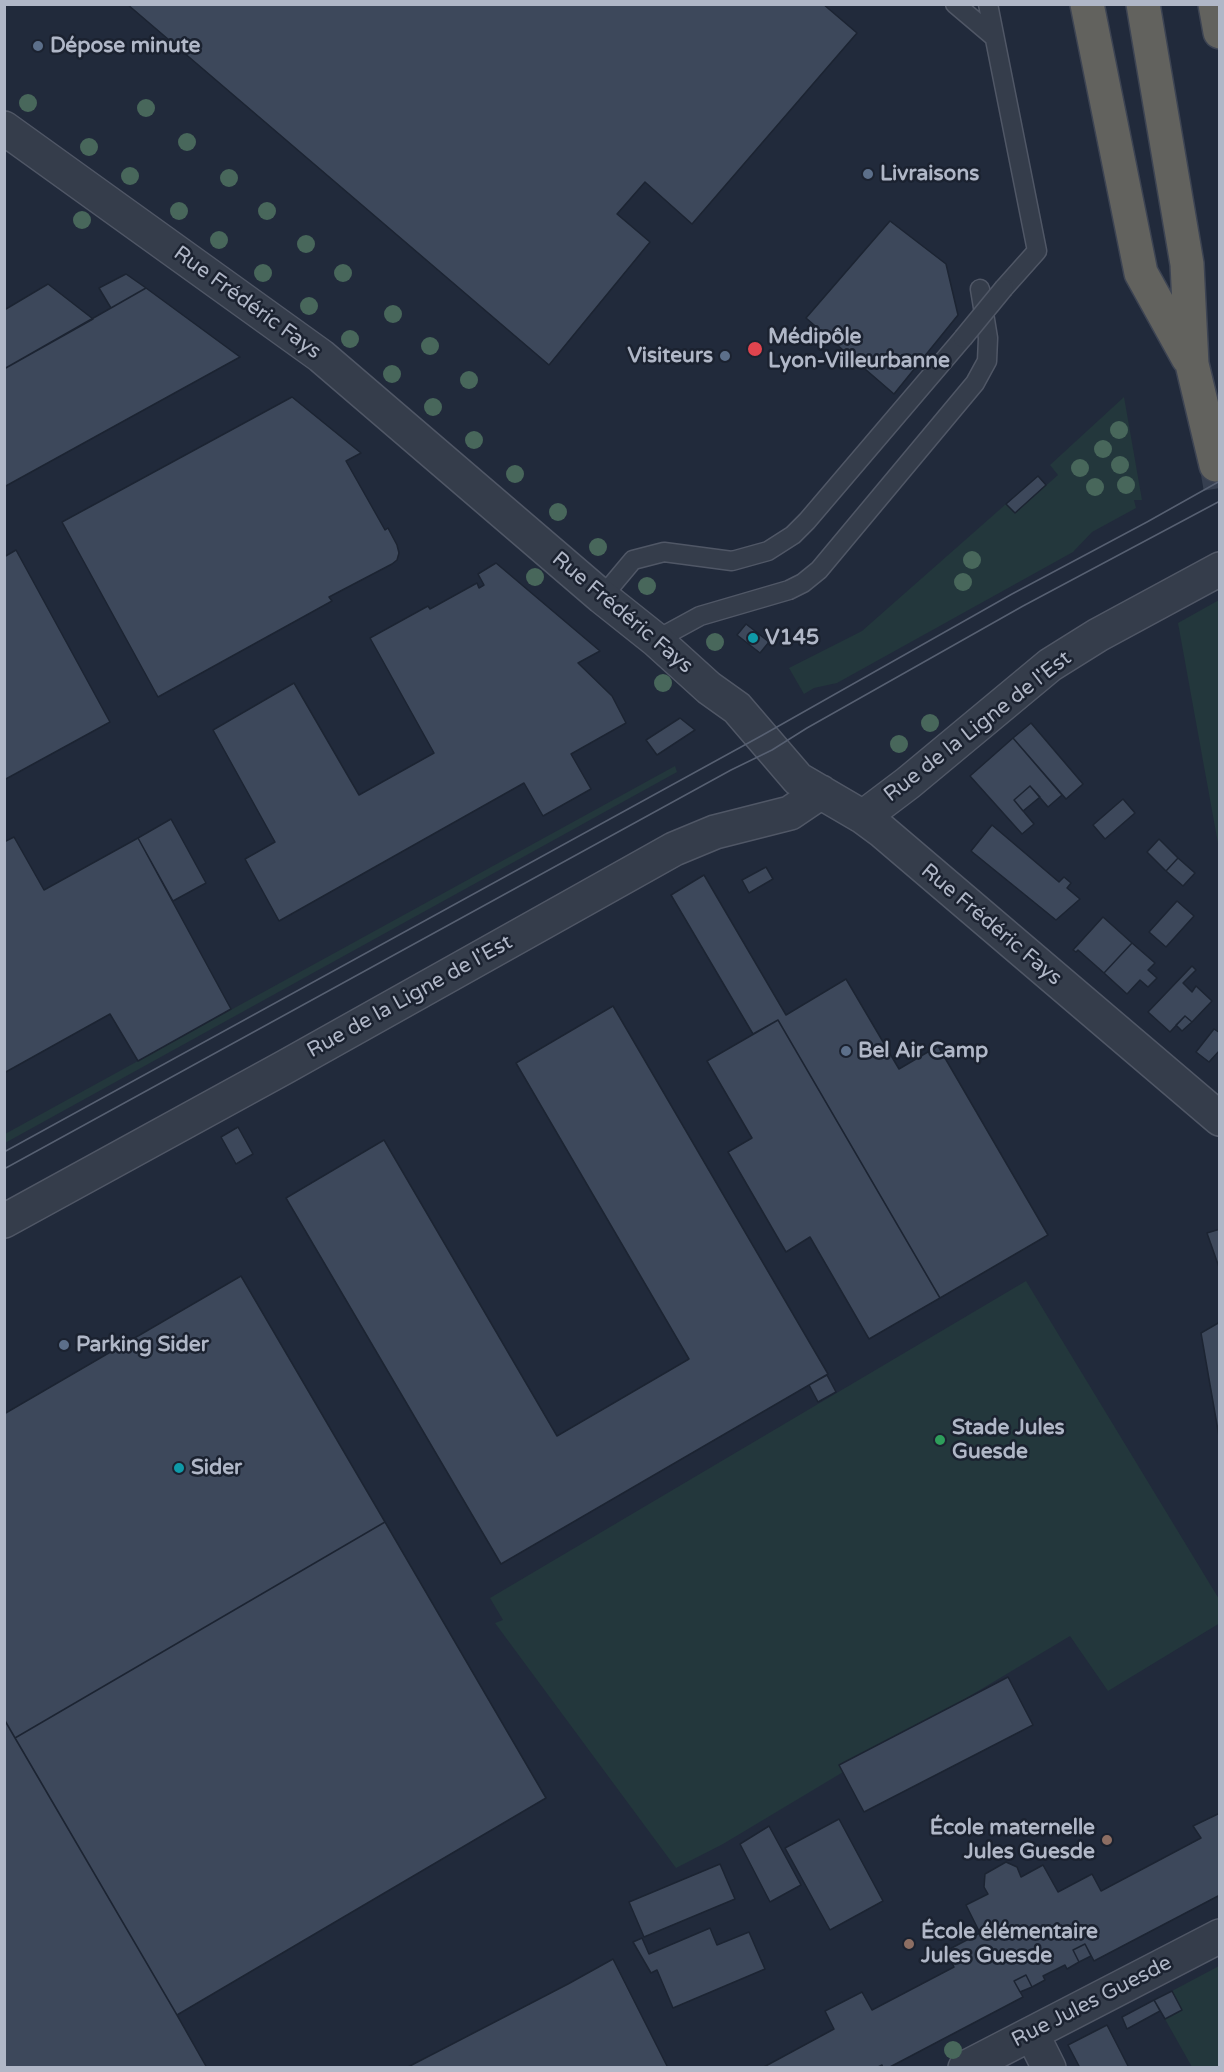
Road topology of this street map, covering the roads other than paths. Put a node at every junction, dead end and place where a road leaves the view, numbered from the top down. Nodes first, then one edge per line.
1 (955, 4) edge
2 (988, 4) edge
3 (1087, 4) edge
4 (1143, 4) edge
5 (1215, 4) edge
6 (1220, 32) edge
7 (994, 37) junction
8 (4, 128) edge
9 (980, 289) dead end
10 (1192, 364) junction
11 (1216, 465) dead end
12 (1220, 570) edge
13 (602, 597) junction
14 (656, 640) junction
15 (821, 792) junction
16 (863, 817) junction
17 (1220, 1119) edge
18 (4, 1221) edge
19 (1220, 1936) edge
20 (1032, 2034) junction
21 (965, 2067) edge
22 (1049, 2067) edge

1 - 7 lane
2 - 7 lane
3 - 10 highway
4 - 10 highway
5 - 6 highway
7 - 13 lane, bridge
8 - 13 street, Rue Frédéric Fays
9 - 14 lane
10 - 11 highway
12 - 16 street, Rue de la Ligne de l'Est
13 - 14 street, Rue Frédéric Fays
14 - 15 street, Rue Frédéric Fays
15 - 16 street, Rue Frédéric Fays
15 - 18 street, Rue de la Ligne de l'Est
16 - 17 street, Rue Frédéric Fays
19 - 20 street, Rue Jules Guesde
20 - 21 street, Rue Jules Guesde
20 - 22 street

